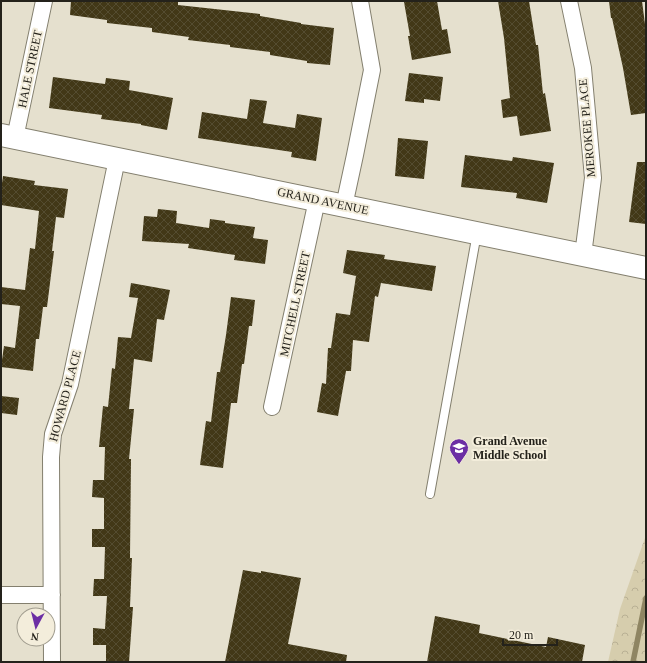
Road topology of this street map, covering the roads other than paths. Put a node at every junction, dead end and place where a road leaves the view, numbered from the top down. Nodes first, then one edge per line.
1 (44, 1) edge
2 (360, 1) edge
3 (569, 1) edge
4 (8, 136) edge
5 (117, 159) junction
6 (317, 200) junction
7 (344, 206) junction
8 (477, 233) junction
9 (583, 255) junction
10 (646, 268) edge
11 (272, 408) dead end
12 (430, 494) dead end
13 (1, 595) edge
14 (52, 595) junction
15 (52, 662) edge

1 - 4 street, HALE STREET
2 - 7 street
3 - 9 street, MEROKEE PLACE
4 - 5 street, GRAND AVENUE
5 - 6 street, GRAND AVENUE
5 - 14 street, HOWARD PLACE
6 - 7 street, GRAND AVENUE
6 - 11 street, MITCHELL STREET
7 - 8 street, GRAND AVENUE
8 - 9 street, GRAND AVENUE
8 - 12 lane
9 - 10 street, GRAND AVENUE
13 - 14 street
14 - 15 street, HOWARD PLACE

